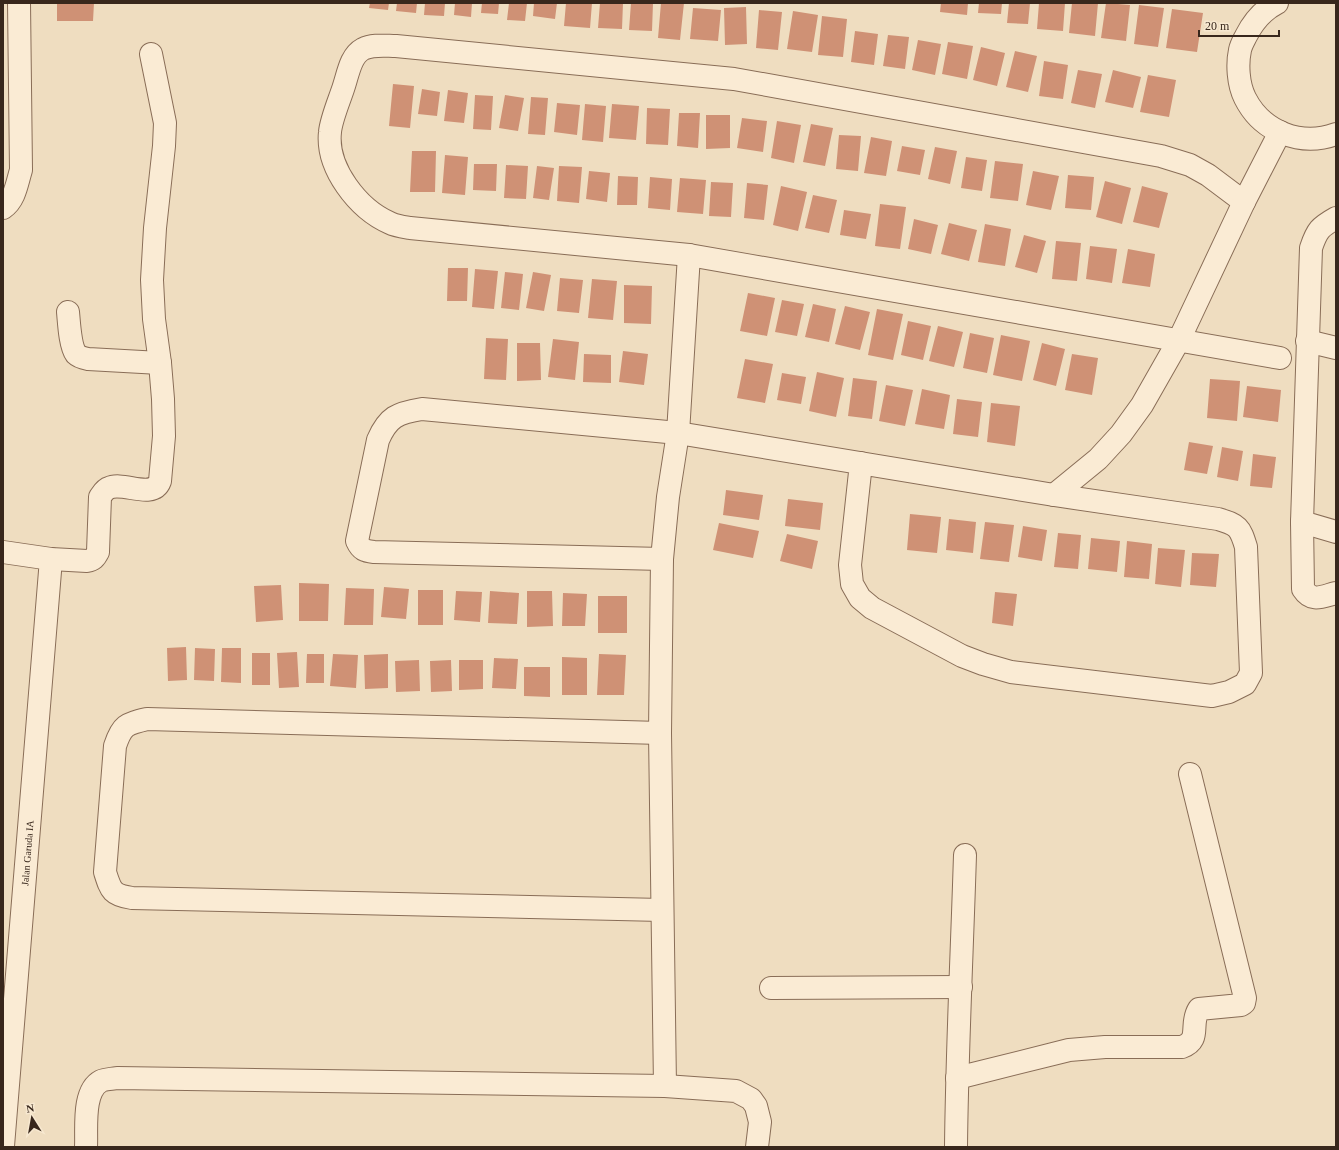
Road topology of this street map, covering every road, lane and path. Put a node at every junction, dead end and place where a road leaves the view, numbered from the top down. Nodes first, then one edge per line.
1 (19, 3) edge
2 (1277, 3) edge
3 (11, 36) edge
4 (151, 54) dead end
5 (1280, 132) junction
6 (1336, 134) edge
7 (1244, 202) junction
8 (3, 208) edge
9 (1336, 218) edge
10 (689, 255) junction
11 (68, 312) dead end
12 (1179, 340) junction
13 (1307, 341) junction
14 (1336, 348) edge
15 (1280, 358) dead end
16 (160, 363) junction
17 (678, 433) junction
18 (861, 463) junction
19 (1054, 495) junction
20 (1302, 522) junction
21 (1336, 532) edge
22 (3, 552) edge
23 (51, 559) junction
24 (662, 559) junction
25 (1336, 593) edge
26 (660, 732) junction
27 (1190, 774) dead end
28 (965, 855) dead end
29 (662, 910) junction
30 (961, 987) junction
31 (770, 988) dead end
32 (957, 1078) junction
33 (665, 1086) junction
34 (3, 1146) edge
35 (86, 1147) edge
36 (757, 1147) edge
37 (956, 1147) edge

1 - 3 street
2 - 5 street
3 - 8 street
4 - 16 street
5 - 6 street
5 - 7 street
7 - 10 street
7 - 12 street
9 - 13 street
10 - 12 street
10 - 17 street
11 - 16 street
12 - 15 street
12 - 19 street
13 - 14 street
13 - 20 street
16 - 23 street
17 - 18 street
17 - 24 street
17 - 24 street
18 - 19 street
18 - 19 street
20 - 21 street
20 - 25 street
22 - 23 street
23 - 34 street, Jalan Garuda IA
24 - 26 street
26 - 29 street
26 - 29 street
27 - 32 street
28 - 30 street
29 - 33 street
30 - 31 street
30 - 32 street
32 - 37 street
33 - 35 street
33 - 36 street

